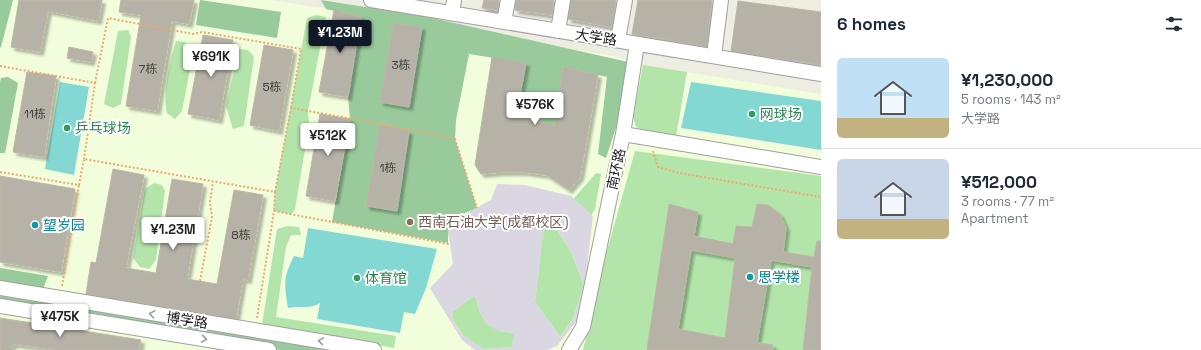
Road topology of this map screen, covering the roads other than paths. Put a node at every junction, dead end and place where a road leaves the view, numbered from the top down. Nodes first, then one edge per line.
1 (371, 0) edge
2 (508, 0) edge
3 (563, 0) edge
4 (625, 0) edge
5 (721, 0) edge
6 (399, 2) edge
7 (453, 7) edge
8 (504, 22) junction
9 (558, 31) junction
10 (618, 40) junction
11 (637, 44) junction
12 (714, 56) junction
13 (821, 74) edge
14 (623, 134) junction
15 (821, 168) edge
16 (0, 288) edge
17 (0, 306) edge
18 (269, 350) edge
19 (374, 350) edge
20 (569, 350) edge

1 - 6 street, 大学路
2 - 8 street
3 - 9 street
4 - 10 street
5 - 12 street
6 - 7 street, 大学路
7 - 8 street, 大学路
8 - 9 street, 大学路
9 - 10 street, 大学路
10 - 11 street, 大学路
11 - 12 street, 大学路
11 - 14 street
12 - 13 street, 大学路
14 - 15 street, 南环路
14 - 20 street, 南环路
19 -> 16 street, 博学路
17 -> 18 street, 博学路

